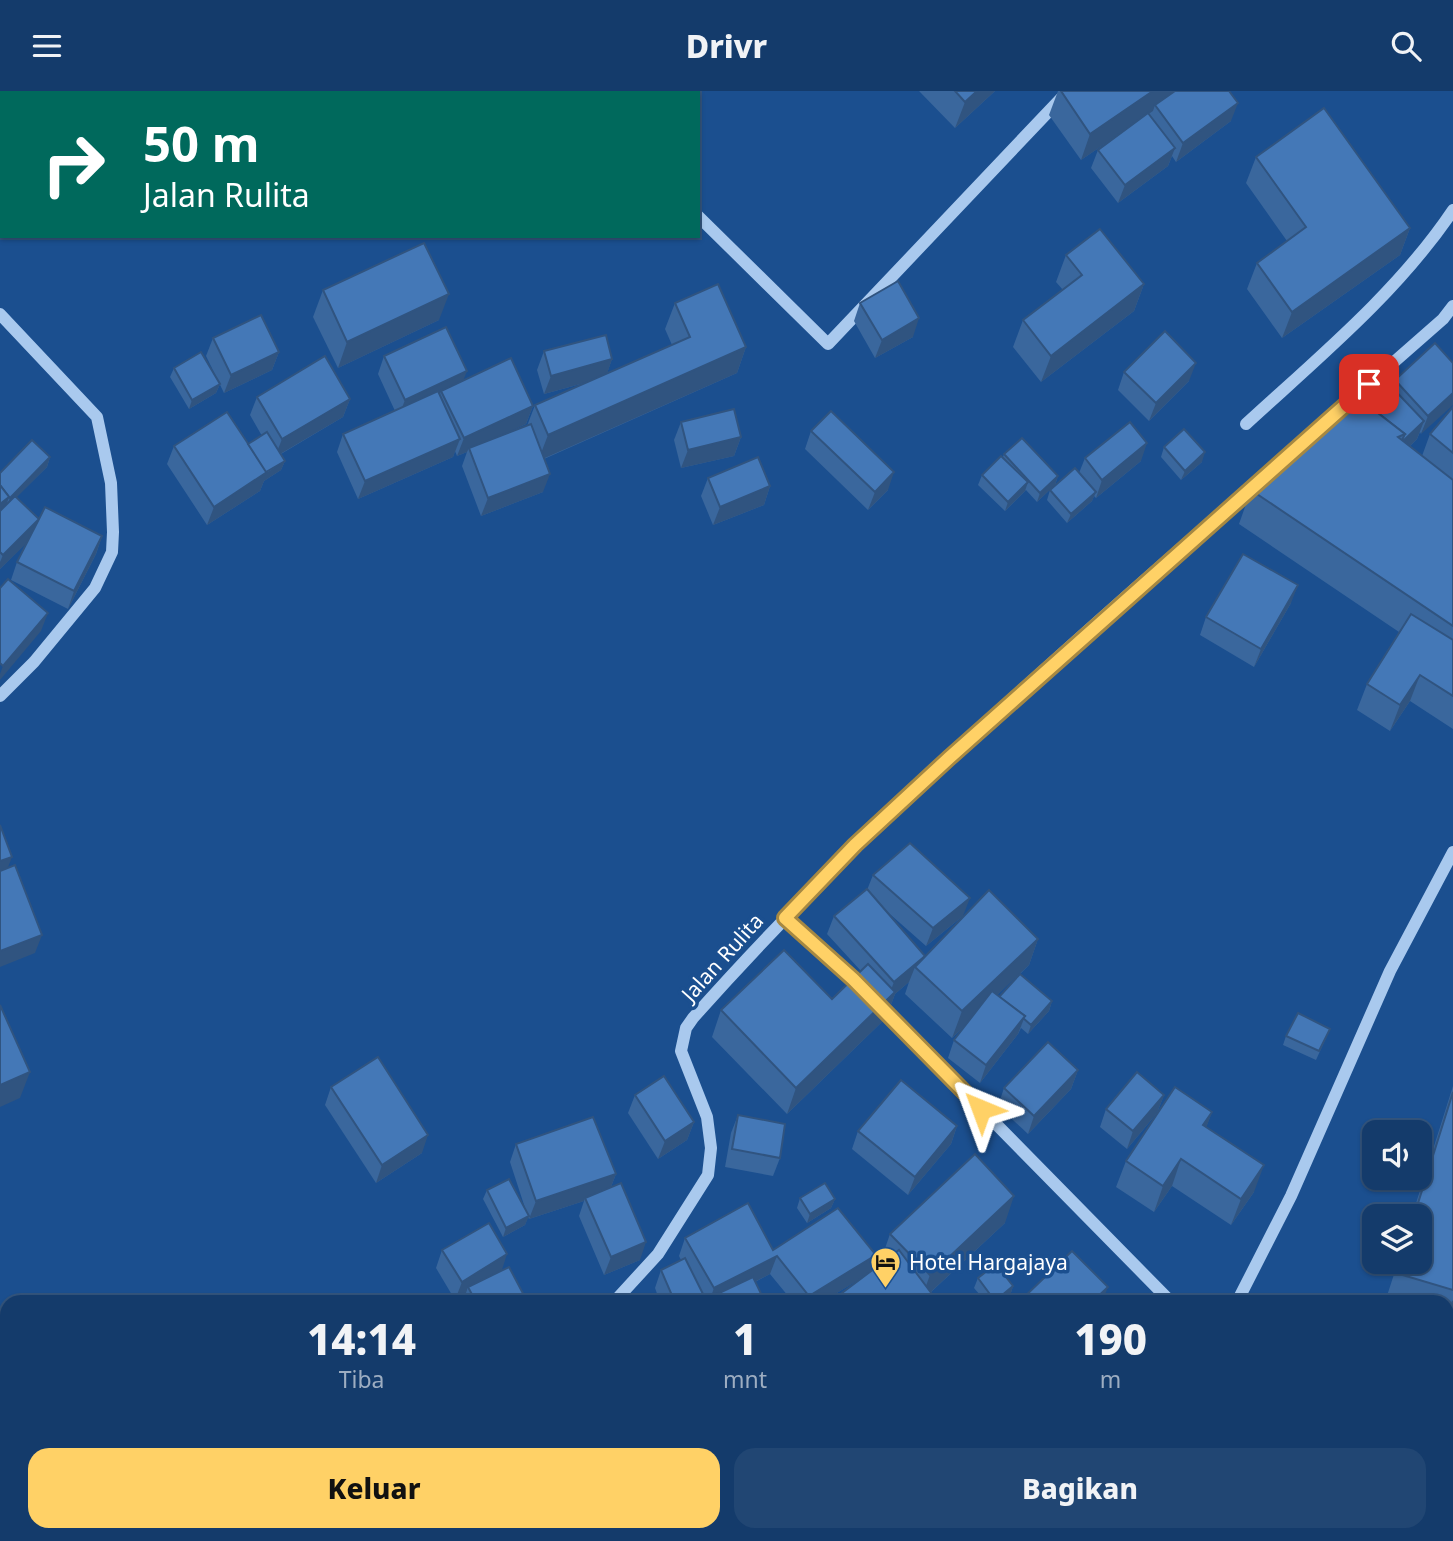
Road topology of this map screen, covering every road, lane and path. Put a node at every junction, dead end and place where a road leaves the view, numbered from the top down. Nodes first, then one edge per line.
1 (1069, 91) edge
2 (1453, 210) edge
3 (700, 218) edge
4 (1453, 306) edge
5 (0, 314) edge
6 (1334, 415) edge
7 (1246, 424) dead end
8 (1304, 441) edge
9 (0, 695) edge
10 (1453, 852) edge
11 (785, 918) junction
12 (620, 1295) edge
13 (1164, 1295) edge
14 (1241, 1295) edge

1 - 3 street
2 - 7 street
4 - 6 street
5 - 9 street
8 - 11 street, Jalan Rulita
10 - 14 street
11 - 12 street, Jalan Rulita
11 - 13 street

